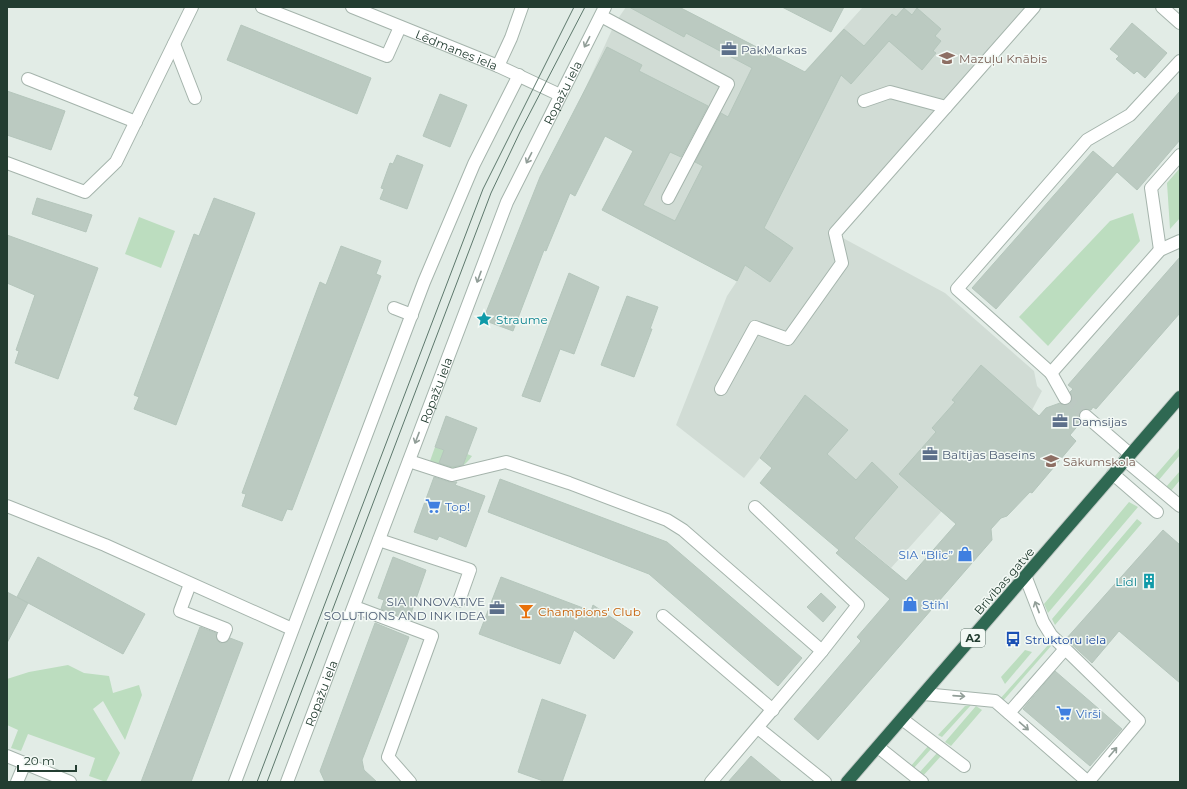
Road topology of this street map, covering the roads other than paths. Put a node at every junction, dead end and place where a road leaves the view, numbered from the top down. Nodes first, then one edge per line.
1 (192, 7) edge
2 (262, 7) edge
3 (352, 7) edge
4 (522, 7) edge
5 (1034, 7) edge
6 (1162, 7) edge
7 (603, 11) edge
8 (1180, 23) edge
9 (400, 27) junction
10 (174, 44) junction
11 (1180, 60) edge
12 (498, 66) junction
13 (519, 75) junction
14 (28, 80) dead end
15 (560, 95) junction
16 (195, 98) dead end
17 (864, 101) dead end
18 (946, 107) junction
19 (136, 122) junction
20 (1180, 155) edge
21 (7, 163) edge
22 (668, 198) dead end
23 (1180, 241) edge
24 (1160, 250) junction
25 (394, 308) dead end
26 (412, 315) junction
27 (1051, 373) junction
28 (721, 389) dead end
29 (1180, 397) edge
30 (1065, 398) tunnel mouth
31 (1086, 416) tunnel mouth
32 (1128, 457) junction
33 (409, 461) junction
34 (1113, 474) junction
35 (7, 506) edge
36 (1180, 506) edge
37 (755, 507) dead end
38 (1157, 512) dead end
39 (379, 540) junction
40 (1026, 578) junction
41 (190, 584) junction
42 (459, 601) dead end
43 (354, 607) junction
44 (663, 616) dead end
45 (292, 629) junction
46 (223, 636) dead end
47 (1065, 649) junction
48 (822, 651) junction
49 (924, 694) junction
50 (773, 710) junction
51 (1008, 713) junction
52 (902, 719) junction
53 (758, 728) junction
54 (878, 747) junction
55 (7, 756) edge
56 (25, 763) junction
57 (964, 766) dead end
58 (17, 782) edge
59 (70, 782) edge
60 (235, 782) edge
61 (287, 782) edge
62 (410, 782) edge
63 (711, 782) edge
64 (825, 782) edge
65 (848, 782) edge
66 (922, 782) edge
67 (1088, 782) edge

1 - 10 street
2 - 9 street
3 - 9 street, Lēdmanes iela
4 - 12 street
5 - 18 street
6 - 8 street
7 -> 15 street, Ropažu iela
7 - 22 street
9 - 12 street, Lēdmanes iela
10 - 16 street
10 - 19 street
11 - 27 street
12 - 13 street, Lēdmanes iela
13 - 15 street, Lēdmanes iela
13 - 26 street
14 - 19 street
15 -> 33 street, Ropažu iela
17 - 18 street
18 - 28 street
19 - 21 street
20 - 24 street
23 - 24 street
24 - 27 street
25 - 26 street
26 - 45 street
27 - 30 street
29 - 32 highway, Brīvības gatve / A2
31 - 32 street
32 - 34 highway, Brīvības gatve / A2
32 - 36 street
33 - 39 street, Ropažu iela
33 - 48 street
34 - 38 street
34 - 40 highway, Brīvības gatve / A2
35 - 41 street
37 - 48 street
39 - 42 street
39 - 43 street, Ropažu iela
47 -> 40 street
40 - 49 highway, Brīvības gatve / A2
41 - 45 street
41 - 46 street
43 - 61 street, Ropažu iela
43 - 62 street
44 - 50 street
45 - 60 street
47 - 51 street
67 -> 47 street
48 - 50 street
49 -> 51 street
49 - 52 highway, Brīvības gatve / A2
50 - 53 street
51 -> 67 street
52 - 54 highway, Brīvības gatve / A2
52 - 57 street
53 - 63 street
53 - 64 street
54 - 65 highway, Brīvības gatve / A2
54 - 66 street
55 - 56 street
56 - 58 street
56 - 59 street

